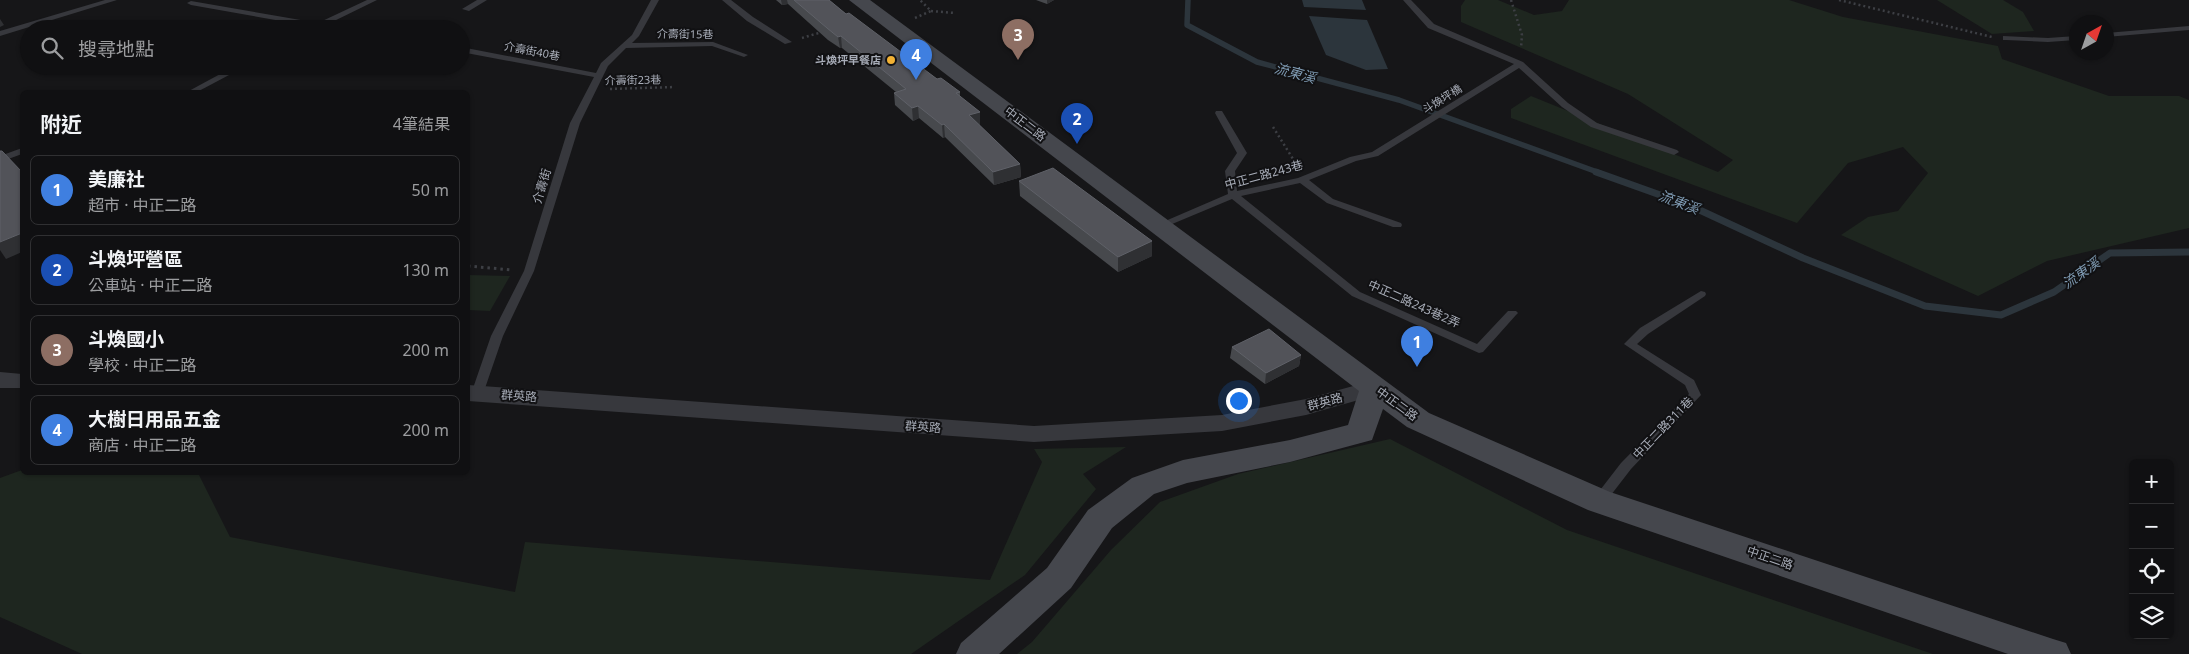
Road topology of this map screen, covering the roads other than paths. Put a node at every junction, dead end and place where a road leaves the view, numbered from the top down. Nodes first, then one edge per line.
1 (113, 0) edge
2 (373, 0) edge
3 (484, 0) edge
4 (655, 0) edge
5 (726, 0) edge
6 (858, 0) edge
7 (1407, 0) edge
8 (191, 3) dead end
9 (466, 9) dead end
10 (47, 20) edge
11 (280, 20) edge
12 (332, 20) edge
13 (20, 28) edge
14 (2189, 28) edge
15 (0, 34) edge
16 (2114, 34) edge
17 (2006, 38) road end
18 (2069, 38) edge
19 (788, 42) road end
20 (624, 46) junction
21 (470, 51) edge
22 (744, 55) dead end
23 (1520, 64) junction
24 (224, 75) edge
25 (598, 76) junction
26 (195, 90) edge
27 (1219, 113) dead end
28 (20, 152) edge
29 (1674, 152) dead end
30 (1375, 154) joint
31 (0, 159) edge
32 (1302, 180) junction
33 (1233, 195) junction
34 (1397, 225) dead end
35 (1161, 226) junction
36 (1701, 294) dead end
37 (1512, 313) dead end
38 (0, 380) edge
39 (20, 381) edge
40 (1375, 388) junction
41 (472, 393) edge
42 (1598, 500) junction
43 (974, 654) edge
44 (2053, 654) edge

1 - 10 lane
2 - 12 lane
3 - 9 lane
4 - 20 lane, 介壽街
5 - 19 lane
6 - 35 main road, 中正二路
7 - 23 lane
8 - 11 lane
13 - 15 lane
14 - 16 lane
17 - 18 lane
20 - 22 lane, 介壽街15巷
20 - 25 lane, 介壽街
21 - 25 lane, 介壽街40巷
23 - 29 lane
23 - 30 lane, 斗煥坪橋
24 - 26 lane
25 - 41 lane, 介壽街
27 - 33 lane
28 - 31 lane
30 - 32 lane, 中正二路243巷
32 - 33 lane, 中正二路243巷
32 - 34 lane
33 - 35 lane, 中正二路243巷
33 - 37 lane, 中正二路243巷2弄
35 - 40 main road, 中正二路
36 - 42 lane, 中正二路311巷
38 - 39 street
40 - 41 street, 群英路
40 - 42 main road, 中正二路
40 - 43 main road
42 - 44 main road, 中正二路

